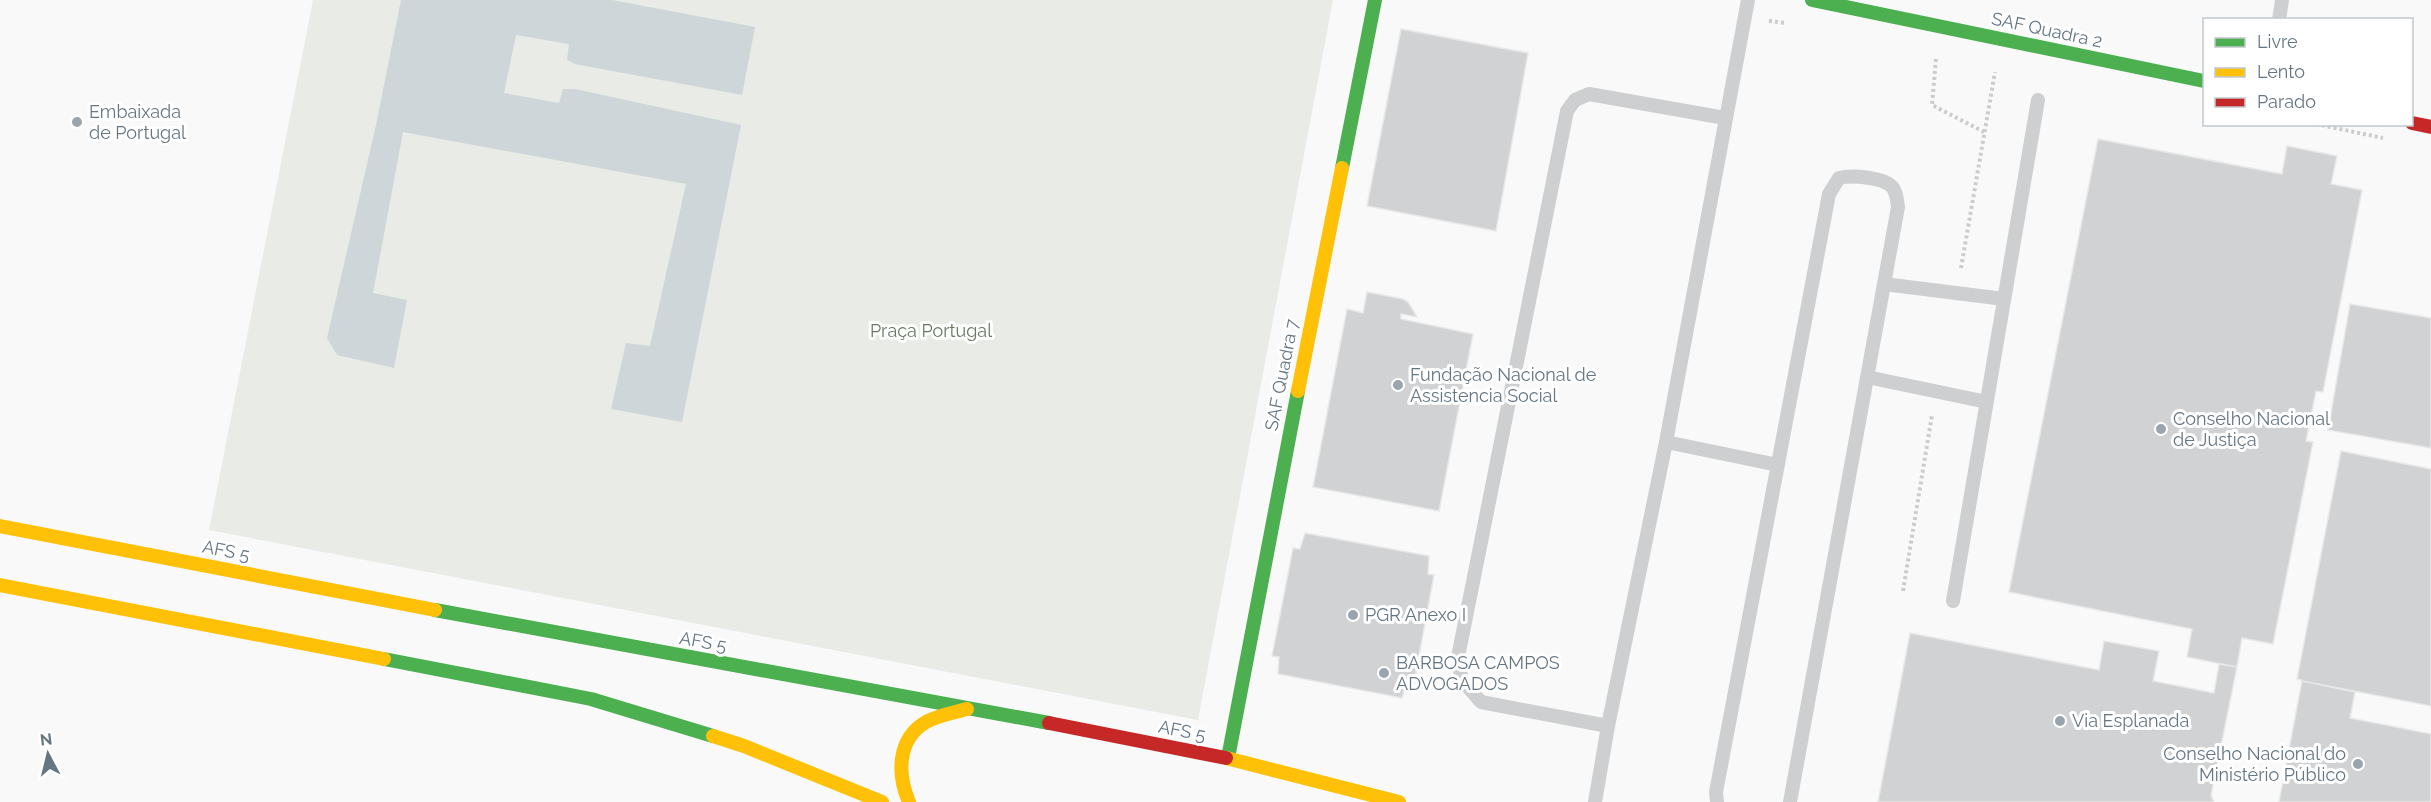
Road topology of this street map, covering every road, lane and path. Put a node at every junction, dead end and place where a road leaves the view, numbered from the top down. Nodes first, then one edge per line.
1 (1375, 0) edge
2 (1748, 0) edge
3 (1812, 0) edge
4 (2282, 0) edge
5 (1842, 3) edge
6 (2278, 18) edge
7 (1937, 52) dead end
8 (1992, 79) dead end
9 (2203, 81) edge
10 (2038, 100) dead end
11 (1725, 118) junction
12 (2413, 123) edge
13 (2325, 126) edge
14 (2431, 127) edge
15 (1984, 132) junction
16 (2385, 139) dead end
17 (1884, 284) junction
18 (1957, 293) junction
19 (2004, 299) junction
20 (1867, 377) junction
21 (1936, 391) junction
22 (1987, 402) junction
23 (1666, 442) junction
24 (1778, 465) junction
25 (0, 526) edge
26 (0, 585) edge
27 (1903, 591) dead end
28 (1953, 601) dead end
29 (972, 708) junction
30 (1608, 726) junction
31 (1228, 758) junction
32 (882, 802) edge
33 (909, 802) edge
34 (1399, 802) edge
35 (1595, 802) edge
36 (1717, 802) edge
37 (1790, 802) edge

1 - 31 main road, SAF Quadra 7
2 - 11 lane
3 - 5 main road, SAF Quadra 2
4 - 6 lane
5 - 9 main road, SAF Quadra 2
7 - 15 path
8 - 15 path
10 - 19 lane
11 - 23 lane
11 - 30 lane
12 - 14 main road
13 - 16 path
15 - 18 path
17 - 18 lane
17 - 20 lane
17 - 24 lane
18 - 19 lane
19 - 22 lane
20 - 21 lane
20 - 37 lane
21 - 22 lane
21 - 27 path
22 - 28 lane
23 - 24 lane
23 - 30 lane
24 - 36 lane
25 - 29 main road, AFS 5
26 - 32 main road
29 - 31 main road, AFS 5
29 - 33 main road
30 - 35 lane
31 - 34 main road, AFS 5

